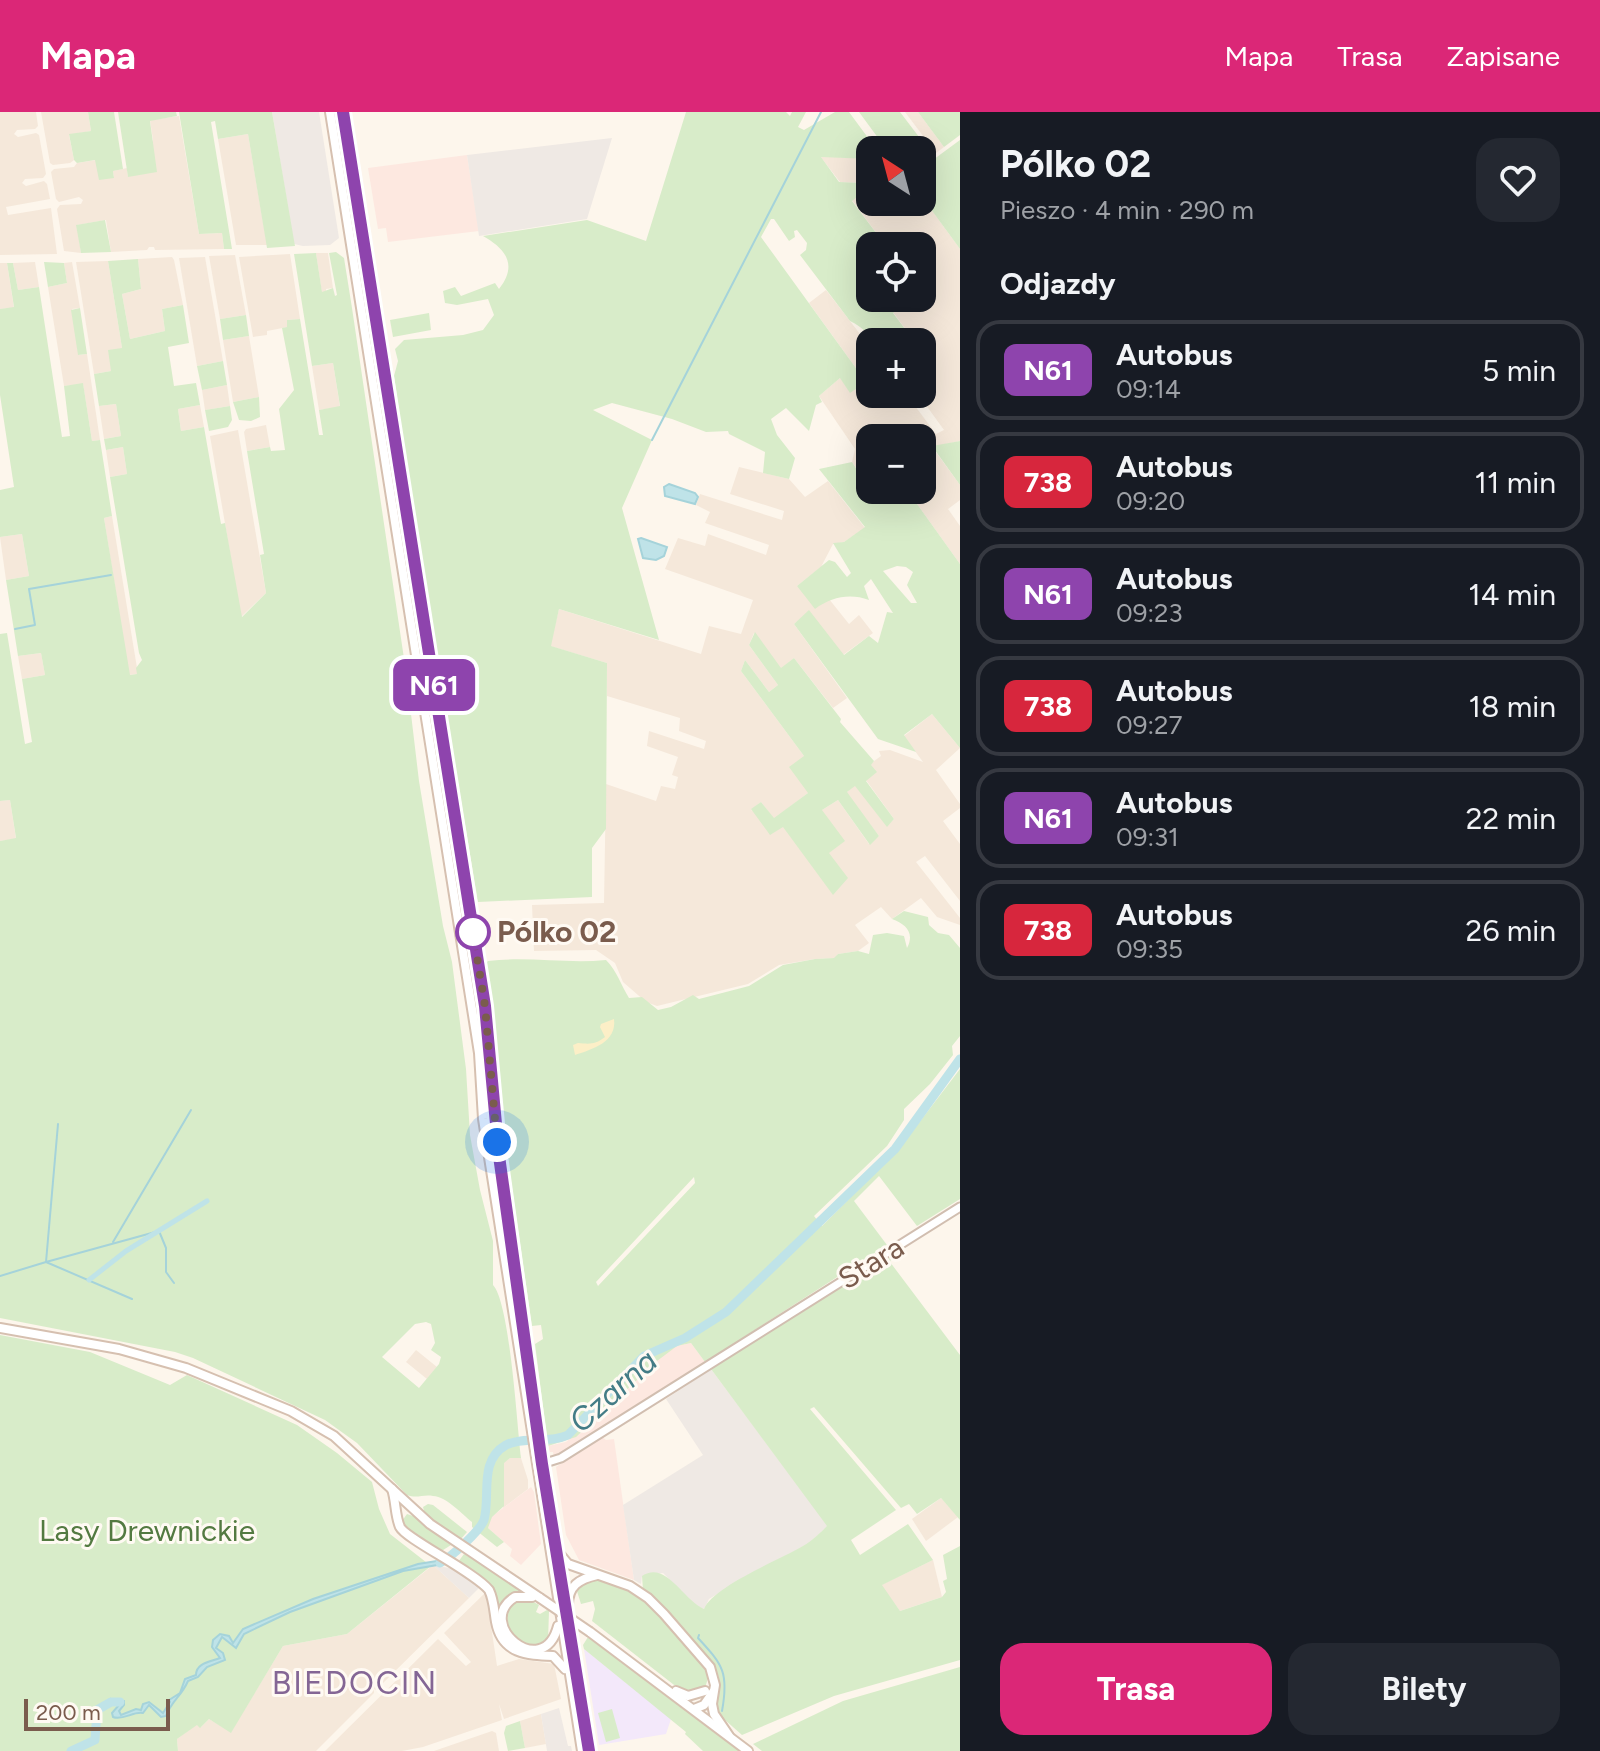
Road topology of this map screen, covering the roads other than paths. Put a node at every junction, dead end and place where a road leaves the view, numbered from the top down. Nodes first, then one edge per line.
1 (330, 112) edge
2 (343, 112) edge
3 (960, 1207) edge
4 (0, 1328) edge
5 (534, 1431) junction
6 (537, 1448) junction
7 (542, 1464) junction
8 (391, 1486) junction
9 (413, 1508) junction
10 (398, 1520) junction
11 (556, 1548) junction
12 (597, 1575) junction
13 (540, 1598) junction
14 (559, 1617) junction
15 (568, 1626) junction
16 (570, 1684) junction
17 (664, 1686) junction
18 (710, 1691) junction
19 (694, 1709) junction
20 (729, 1736) junction
21 (582, 1751) edge
22 (589, 1751) edge
23 (748, 1751) edge

1 - 5 main road
2 - 5 main road
3 - 7 street, Stara
4 - 8 main road
5 - 6 main road
6 - 7 main road
6 - 14 main road
7 - 11 main road
8 - 9 main road
8 - 10 main road
9 - 10 main road
9 - 13 main road
10 - 16 main road
11 - 12 main road
11 - 15 main road
12 - 15 main road
12 - 18 main road
13 - 14 main road
13 - 17 main road, bridge
14 - 16 main road
15 - 22 main road
16 - 21 main road
17 - 18 main road
17 - 19 main road
18 - 19 main road
18 - 20 main road
19 - 20 main road
20 - 23 main road

